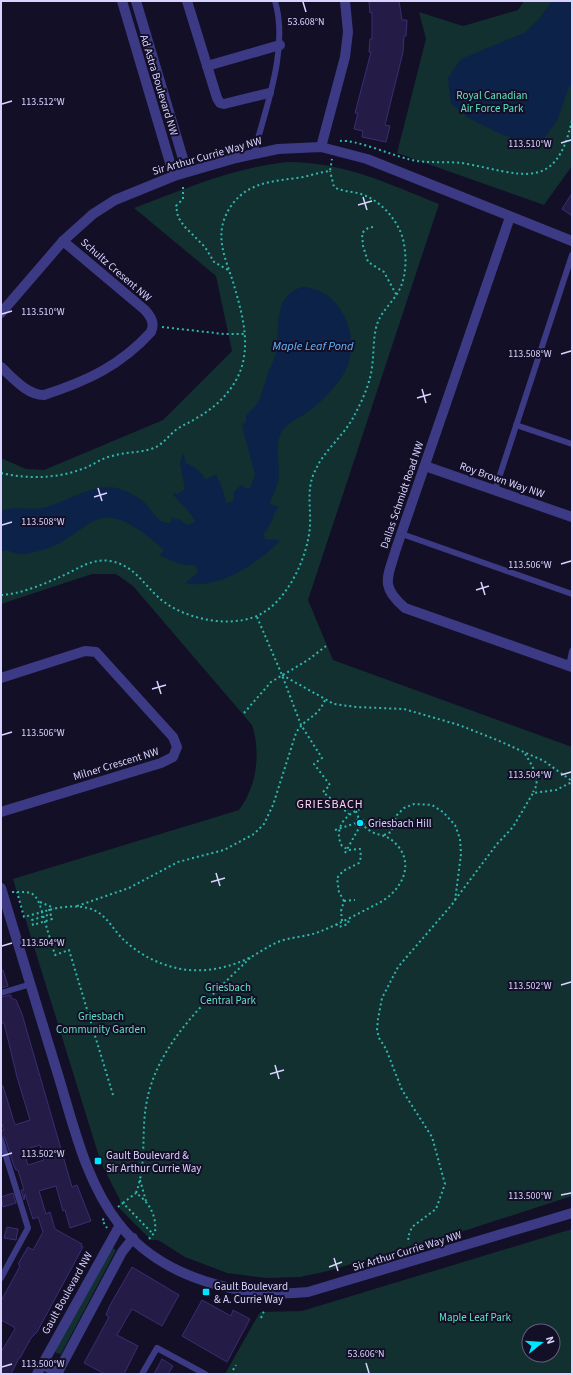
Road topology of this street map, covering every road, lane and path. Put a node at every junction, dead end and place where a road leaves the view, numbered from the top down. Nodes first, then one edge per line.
1 (122, 1) edge
2 (136, 1) edge
3 (187, 1) edge
4 (275, 1) edge
5 (345, 1) edge
6 (280, 45) junction
7 (206, 66) junction
8 (269, 93) junction
9 (572, 120) edge
10 (338, 142) dead end
11 (321, 147) junction
12 (254, 153) junction
13 (332, 158) dead end
14 (330, 171) junction
15 (187, 172) junction
16 (174, 176) junction
17 (183, 187) dead end
18 (510, 218) junction
19 (373, 227) dead end
20 (63, 241) junction
21 (572, 241) edge
22 (572, 254) edge
23 (229, 271) junction
24 (397, 294) junction
25 (1, 313) edge
26 (153, 326) junction
27 (244, 334) junction
28 (1, 367) edge
29 (516, 425) junction
30 (572, 444) edge
31 (425, 466) junction
32 (1, 473) edge
33 (495, 490) junction
34 (572, 517) edge
35 (402, 534) junction
36 (572, 594) edge
37 (1, 595) edge
38 (257, 616) junction
39 (326, 646) dead end
40 (572, 651) edge
41 (570, 666) edge
42 (282, 675) junction
43 (1, 678) edge
44 (325, 700) junction
45 (244, 713) dead end
46 (301, 726) junction
47 (525, 753) junction
48 (572, 782) edge
49 (532, 795) junction
50 (361, 810) dead end
51 (356, 811) junction
52 (1, 812) edge
53 (349, 814) junction
54 (359, 819) junction
55 (356, 824) junction
56 (363, 825) junction
57 (360, 826) junction
58 (340, 829) junction
59 (335, 830) dead end
60 (383, 835) junction
61 (347, 849) junction
62 (345, 853) dead end
63 (1, 888) edge
64 (355, 900) dead end
65 (344, 901) junction
66 (455, 901) junction
67 (39, 902) junction
68 (4, 906) edge
69 (76, 906) junction
70 (54, 908) junction
71 (49, 910) junction
72 (42, 912) junction
73 (34, 914) junction
74 (51, 914) junction
75 (43, 917) junction
76 (6, 919) edge
77 (36, 919) junction
78 (349, 919) junction
79 (45, 922) junction
80 (342, 922) junction
81 (336, 924) junction
82 (251, 957) junction
83 (31, 984) junction
84 (1, 993) edge
85 (113, 1095) dead end
86 (1, 1140) edge
87 (140, 1180) junction
88 (136, 1193) junction
89 (147, 1202) junction
90 (123, 1203) dead end
91 (572, 1213) edge
92 (120, 1225) junction
93 (152, 1234) dead end
94 (133, 1238) junction
95 (409, 1244) dead end
96 (1, 1278) edge
97 (264, 1311) dead end
98 (261, 1318) dead end
99 (42, 1364) junction
100 (236, 1365) dead end
101 (233, 1370) dead end
102 (37, 1374) edge
103 (58, 1374) edge
104 (142, 1374) edge
105 (204, 1374) edge

1 - 16 street, Ad Astra Boulevard NW
2 - 15 street, Ad Astra Boulevard NW
3 - 7 street
4 - 6 lane
5 - 11 street
6 - 7 street
6 - 8 lane
7 - 8 street
8 - 12 lane
9 - 10 path
11 - 12 street, Sir Arthur Currie Way NW
11 - 18 street, Sir Arthur Currie Way NW
12 - 15 street, Sir Arthur Currie Way NW
13 - 14 path
14 - 23 path
14 - 24 path
15 - 16 street, Sir Arthur Currie Way NW
16 - 20 street, Sir Arthur Currie Way NW
17 - 23 path
18 - 21 street, Sir Arthur Currie Way NW
18 - 31 street, Dallas Schmidt Road NW
19 - 24 path
20 - 25 street, Sir Arthur Currie Way NW
20 - 26 street, Schultz Cresent NW
22 - 29 lane
23 - 27 path
24 - 38 path
26 - 27 path
26 - 28 street
27 - 32 path
29 - 30 lane
29 - 33 lane
31 - 33 street, Roy Brown Way NW
31 - 35 street, Dallas Schmidt Road NW
33 - 34 street, Roy Brown Way NW
35 - 36 lane
35 - 41 street, Dallas Schmidt Road NW
37 - 38 path
38 - 42 path
39 - 42 path
40 - 41 lane
42 - 44 path
42 - 45 path
42 - 46 path
43 - 52 street, Milner Crescent NW
44 - 46 path
44 - 47 path
46 - 53 path
46 - 69 path
47 - 48 path
47 - 49 path
48 - 49 path
49 - 66 path
50 - 51 path
51 - 53 path
51 - 54 path
53 - 58 path
54 - 55 path
54 - 56 path
55 - 57 path
55 - 58 path
56 - 57 path
56 - 60 path
57 - 61 path
58 - 59 path
58 - 61 path
60 - 66 path
60 - 78 path
61 - 62 path
61 - 65 path
63 - 68 street, Sir Arthur Currie Way NW
64 - 65 path
65 - 80 path
66 - 95 path
67 - 70 path
67 - 72 path
67 - 73 path
68 - 76 street, Sir Arthur Currie Way NW
69 - 70 path
69 - 82 path
70 - 71 path
71 - 72 path
71 - 74 path
72 - 73 path
72 - 75 path
73 - 77 path
74 - 75 path
74 - 79 path
75 - 77 path
75 - 79 path
76 - 83 street, Sir Arthur Currie Way NW
77 - 79 path
78 - 80 path
78 - 81 path
79 - 85 path
80 - 81 path
81 - 82 path
82 - 87 path
83 - 84 lane
83 - 92 street, Sir Arthur Currie Way NW
86 - 96 lane
87 - 88 path
87 - 89 path
88 - 89 path
88 - 90 path
89 - 93 path
91 - 94 street, Sir Arthur Currie Way NW
92 - 94 street, Sir Arthur Currie Way NW
92 - 99 street, Gault Boulevard NW
94 - 103 street
97 - 98 path
99 - 102 street, Gault Boulevard NW
99 - 103 street
100 - 101 path
104 - 105 lane

